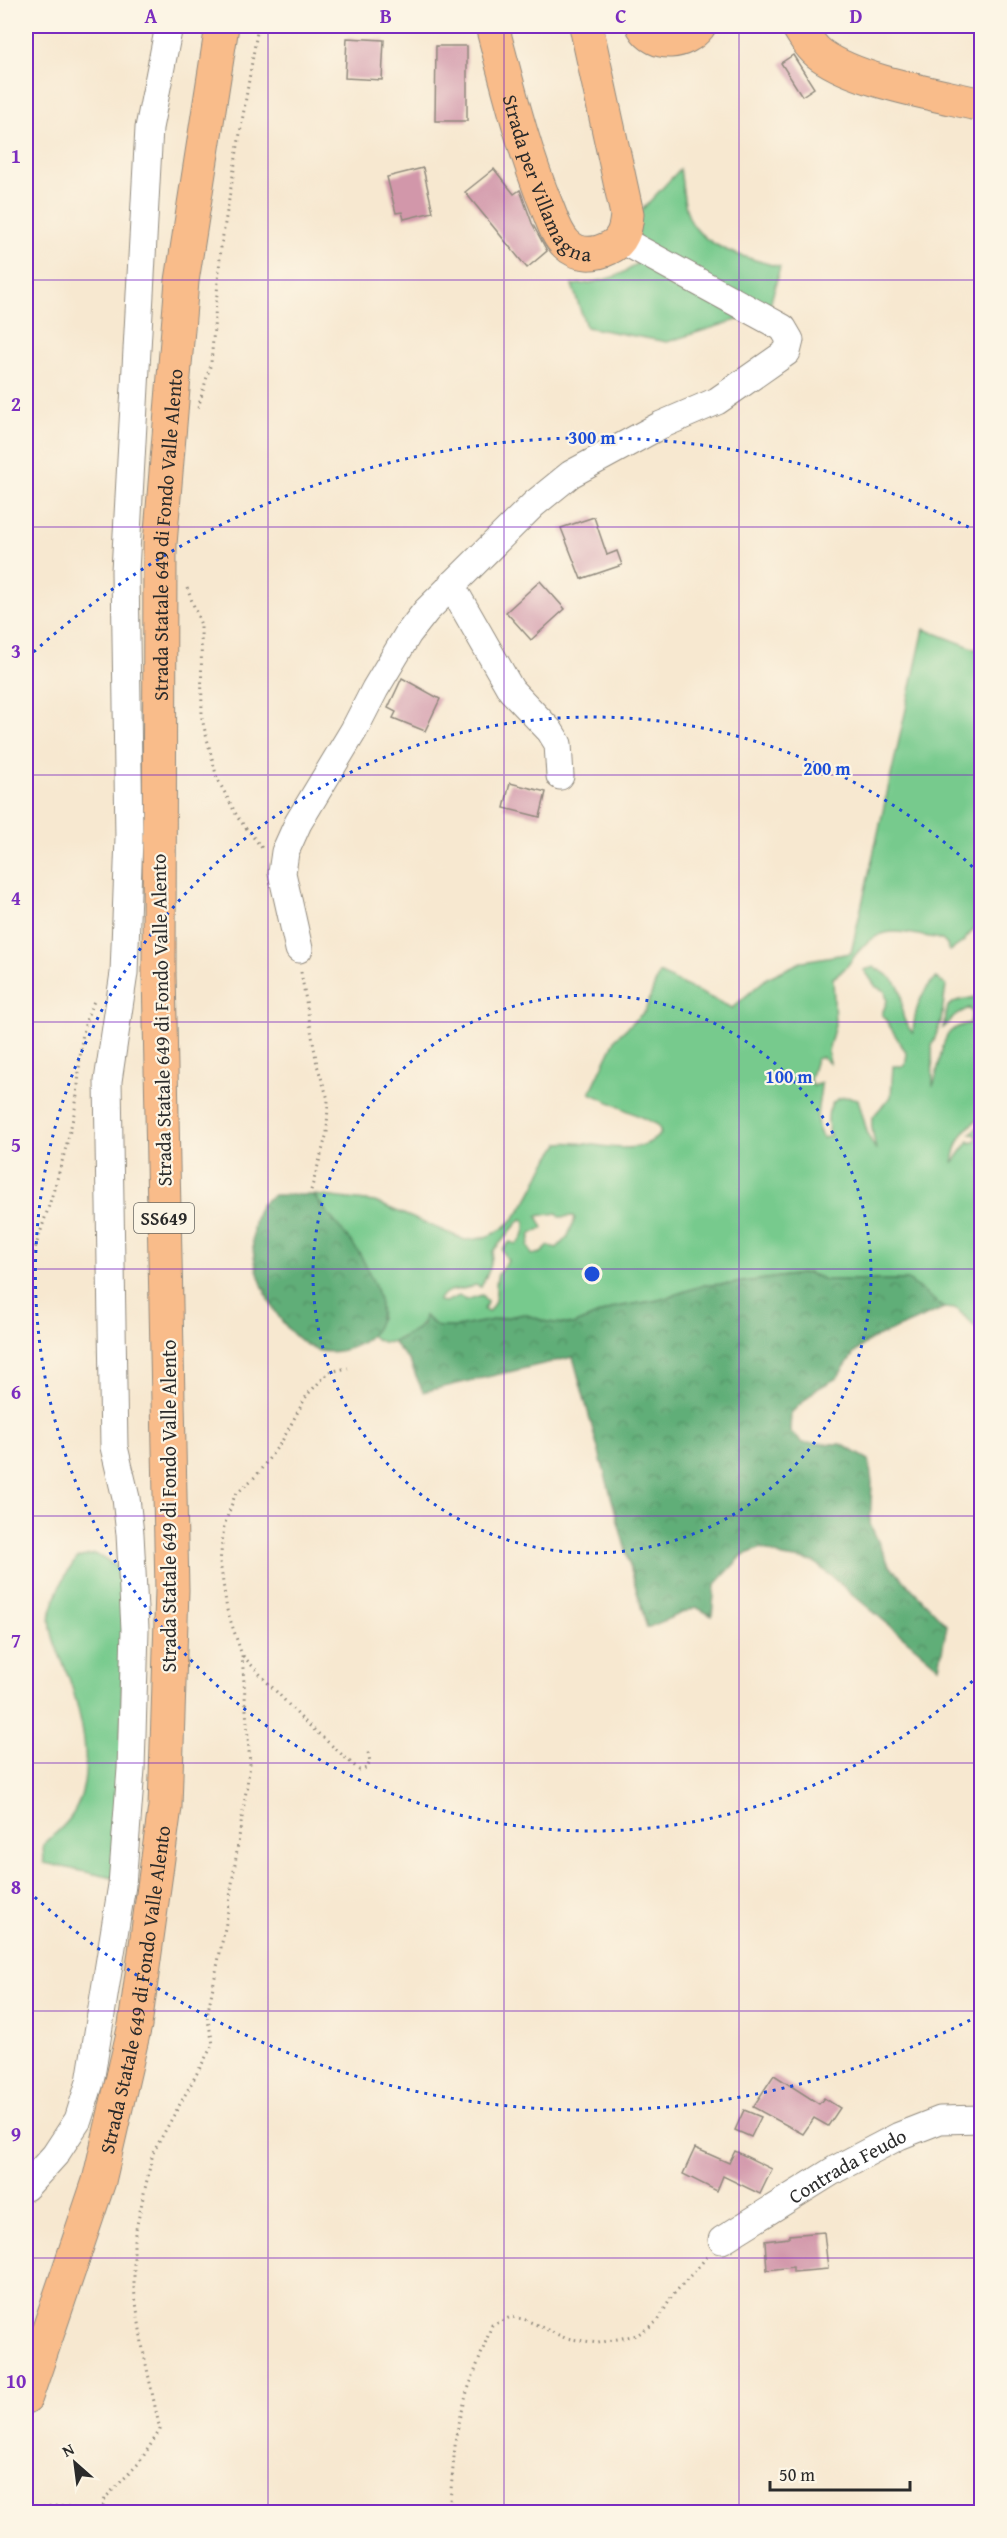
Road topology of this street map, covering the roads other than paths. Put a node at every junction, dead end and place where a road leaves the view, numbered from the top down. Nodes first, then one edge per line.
1 (169, 26) edge
2 (222, 26) edge
3 (492, 26) edge
4 (586, 26) edge
5 (643, 26) edge
6 (699, 26) edge
7 (798, 26) edge
8 (981, 105) edge
9 (620, 239) junction
10 (451, 585) junction
11 (560, 776) dead end
12 (299, 949) road end
13 (981, 2119) edge
14 (26, 2187) edge
15 (722, 2240) road end
16 (26, 2397) edge

1 - 14 street
2 - 16 main road, Strada Statale 649 di Fondo Valle Alento / SS649
3 - 9 main road, Strada per Villamagna
4 - 9 main road, Strada per Villamagna
5 - 6 main road
7 - 8 main road
9 - 10 street
10 - 11 street
10 - 12 street
13 - 15 street, Contrada Feudo

